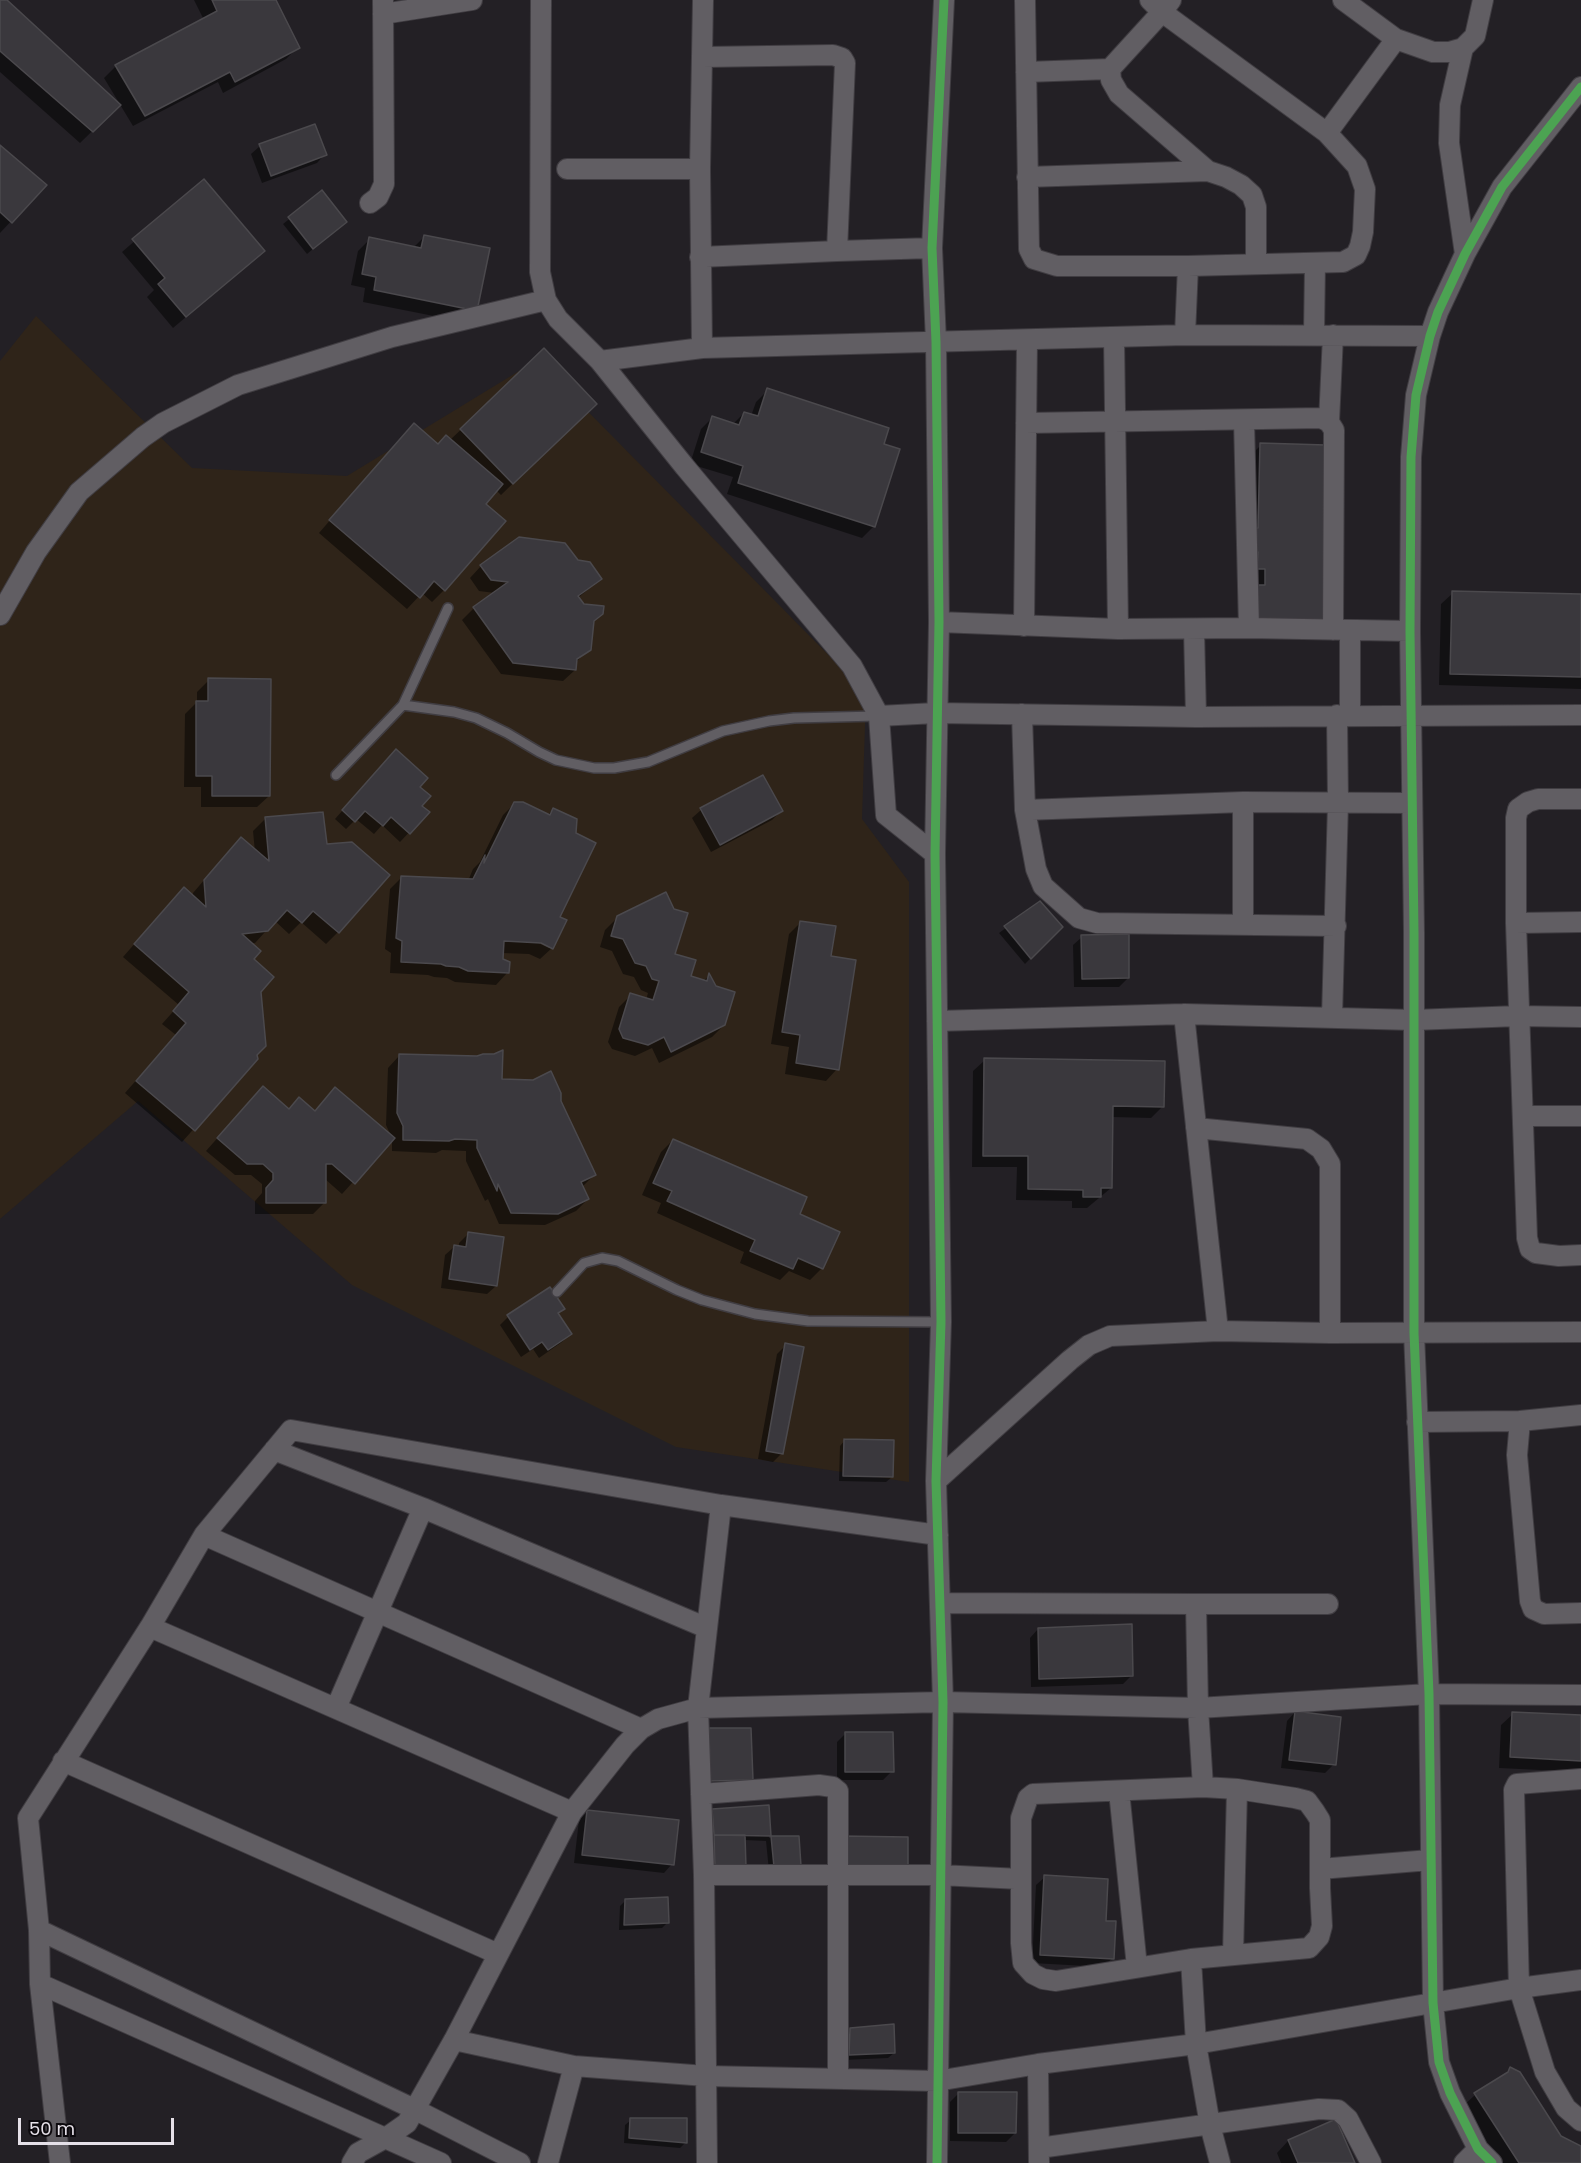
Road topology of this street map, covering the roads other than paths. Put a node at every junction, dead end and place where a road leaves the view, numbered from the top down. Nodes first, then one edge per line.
1 (541, 0) edge
2 (703, 0) edge
3 (944, 0) edge
4 (1025, 0) edge
5 (1343, 0) edge
6 (1483, 0) edge
7 (460, 1) edge
8 (1161, 4) edge
9 (383, 7) edge
10 (1396, 39) junction
11 (1463, 48) junction
12 (704, 57) junction
13 (1110, 69) junction
14 (1026, 72) junction
15 (1581, 87) edge
16 (1327, 133) junction
17 (567, 169) dead end
18 (700, 169) junction
19 (1208, 171) junction
20 (1027, 177) junction
21 (370, 203) dead end
22 (932, 248) junction
23 (837, 251) junction
24 (1465, 254) junction
25 (700, 257) junction
26 (1315, 263) junction
27 (1256, 264) junction
28 (1188, 266) junction
29 (546, 300) junction
30 (1185, 335) junction
31 (1324, 335) junction
32 (1430, 336) junction
33 (1114, 338) junction
34 (1027, 340) junction
35 (936, 342) junction
36 (702, 348) junction
37 (600, 362) junction
38 (1244, 420) junction
39 (1114, 422) junction
40 (1329, 422) junction
41 (1026, 423) junction
42 (448, 608) dead end
43 (0, 615) edge
44 (939, 622) junction
45 (1024, 626) junction
46 (1249, 628) junction
47 (1118, 629) junction
48 (1194, 629) junction
49 (1342, 630) junction
50 (1410, 631) junction
51 (403, 705) junction
52 (936, 713) junction
53 (1022, 714) junction
54 (1343, 715) junction
55 (1581, 715) edge
56 (879, 716) junction
57 (1196, 717) junction
58 (1411, 717) junction
59 (336, 775) dead end
60 (1581, 799) edge
61 (1243, 802) junction
62 (1338, 803) junction
63 (1412, 803) junction
64 (1025, 810) junction
65 (935, 854) junction
66 (1581, 922) edge
67 (1515, 923) junction
68 (1243, 925) junction
69 (1336, 926) junction
70 (1184, 1014) junction
71 (1518, 1016) junction
72 (1332, 1017) junction
73 (1581, 1017) edge
74 (1414, 1020) junction
75 (937, 1021) junction
76 (1523, 1116) junction
77 (1581, 1116) edge
78 (1196, 1128) junction
79 (1581, 1255) edge
80 (557, 1292) dead end
81 (941, 1322) junction
82 (1218, 1331) junction
83 (1581, 1332) edge
84 (1330, 1333) junction
85 (1414, 1333) junction
86 (1581, 1414) edge
87 (1520, 1421) junction
88 (1417, 1422) junction
89 (274, 1450) junction
90 (936, 1481) junction
91 (721, 1505) junction
92 (423, 1508) junction
93 (938, 1534) junction
94 (204, 1535) junction
95 (940, 1603) junction
96 (1196, 1604) junction
97 (1328, 1604) dead end
98 (377, 1612) junction
99 (1581, 1613) edge
100 (150, 1627) junction
101 (707, 1628) junction
102 (1429, 1694) junction
103 (1581, 1695) edge
104 (943, 1702) junction
105 (336, 1708) junction
106 (698, 1708) junction
107 (1198, 1708) junction
108 (641, 1729) junction
109 (63, 1761) junction
110 (1581, 1779) edge
111 (1203, 1787) junction
112 (1237, 1789) junction
113 (1119, 1791) junction
114 (701, 1794) junction
115 (572, 1812) junction
116 (1430, 1860) junction
117 (1320, 1869) junction
118 (704, 1875) junction
119 (838, 1875) junction
120 (940, 1875) junction
121 (1020, 1879) junction
122 (39, 1930) junction
123 (498, 1954) junction
124 (1233, 1955) junction
125 (1191, 1959) junction
126 (1137, 1967) junction
127 (1581, 1980) edge
128 (40, 1984) junction
129 (1519, 1988) junction
130 (1433, 2003) junction
131 (454, 2040) junction
132 (1196, 2044) junction
133 (1038, 2064) junction
134 (574, 2066) junction
135 (706, 2076) junction
136 (838, 2079) junction
137 (937, 2081) junction
138 (416, 2110) junction
139 (1581, 2121) edge
140 (1210, 2125) junction
141 (387, 2137) junction
142 (1478, 2149) junction
143 (407, 2155) edge
144 (1039, 2156) edge
145 (60, 2163) edge
146 (352, 2163) edge
147 (441, 2163) edge
148 (520, 2163) edge
149 (548, 2163) edge
150 (707, 2163) edge
151 (937, 2163) edge
152 (1220, 2163) edge
153 (1371, 2163) edge
154 (1464, 2163) edge
155 (1492, 2163) edge

1 - 29 street
2 - 12 street
3 - 22 street
4 - 14 street
5 - 10 street
6 - 11 street
7 - 9 street
8 - 13 street
8 - 16 street
9 - 21 street
10 - 11 street
10 - 16 street
11 - 24 street
12 - 18 street
12 - 23 street
13 - 14 street
13 - 19 street
14 - 20 street
15 - 24 street
16 - 26 street
17 - 18 street
18 - 25 street
19 - 20 street
19 - 27 street
20 - 28 street
22 - 23 street
22 - 35 street
23 - 25 street
24 - 32 street
25 - 36 street
26 - 27 street
26 - 31 street
27 - 28 street
28 - 30 street
29 - 37 street
29 - 43 street
30 - 31 street
30 - 33 street
31 - 32 street
31 - 40 street
32 - 50 street
33 - 34 street
33 - 39 street
34 - 35 street
34 - 41 street
35 - 36 street
35 - 44 street
36 - 37 street
37 - 56 street
38 - 39 street
38 - 40 street
38 - 46 street
39 - 41 street
39 - 47 street
40 - 49 street
41 - 45 street
42 - 51 lane
44 - 45 street
44 - 52 street
45 - 47 street
46 - 48 street
46 - 49 street
47 - 48 street
48 - 57 street
49 - 50 street
49 - 54 street
50 - 58 street
51 - 56 lane
51 - 59 lane
52 - 53 street
52 - 56 street
52 - 65 street
53 - 57 street
53 - 64 street
54 - 57 street
54 - 58 street
54 - 62 street
55 - 58 street
56 - 65 street
58 - 63 street
60 - 67 street
61 - 62 street
61 - 64 street
61 - 68 street
62 - 63 street
62 - 69 street
63 - 74 street
64 - 68 street
65 - 75 street
66 - 67 street
67 - 71 street
68 - 69 street
69 - 72 street
70 - 72 street
70 - 75 street
70 - 78 street
71 - 73 street
71 - 74 street
71 - 76 street
72 - 74 street
74 - 85 street
75 - 81 street
76 - 77 street
76 - 79 street
78 - 82 street
78 - 84 street
80 - 81 lane
81 - 90 street
82 - 84 street
82 - 90 street
83 - 85 street
84 - 85 street
85 - 88 street
86 - 87 street
87 - 88 street
87 - 99 street
88 - 102 street
89 - 91 street
89 - 92 street
89 - 94 street
90 - 93 street
91 - 93 street
91 - 101 street
92 - 98 street
92 - 101 street
93 - 95 street
94 - 98 street
94 - 100 street
95 - 96 street
95 - 104 street
96 - 97 street
96 - 107 street
98 - 105 street
98 - 108 street
100 - 105 street
100 - 109 street
101 - 106 street
102 - 103 street
102 - 107 street
102 - 116 street
104 - 106 street
104 - 107 street
104 - 120 street
105 - 115 street
106 - 108 street
106 - 114 street
107 - 111 street
108 - 115 street
109 - 122 street
109 - 123 street
110 - 129 street
111 - 112 street
111 - 113 street
112 - 117 street
112 - 124 street
113 - 121 street
113 - 126 street
114 - 118 street
114 - 119 street
115 - 123 street
116 - 117 street
116 - 130 street
117 - 124 street
118 - 119 street
118 - 135 street
119 - 120 street
119 - 136 street
120 - 121 street
120 - 137 street
121 - 126 street
122 - 128 street
122 - 138 street
123 - 131 street
124 - 125 street
125 - 126 street
125 - 132 street
127 - 129 street
128 - 141 street
128 - 145 street
129 - 130 street
129 - 139 street
130 - 132 street
130 - 142 street
131 - 134 street
131 - 138 street
132 - 133 street
132 - 140 street
133 - 137 street
133 - 144 street
134 - 135 street
134 - 149 street
135 - 136 street
135 - 150 street
136 - 137 street
137 - 151 street
138 - 141 street
138 - 148 street
140 - 144 street
140 - 152 street
140 - 153 street
141 - 143 street
141 - 146 street
142 - 154 street
142 - 155 street
143 - 147 street

